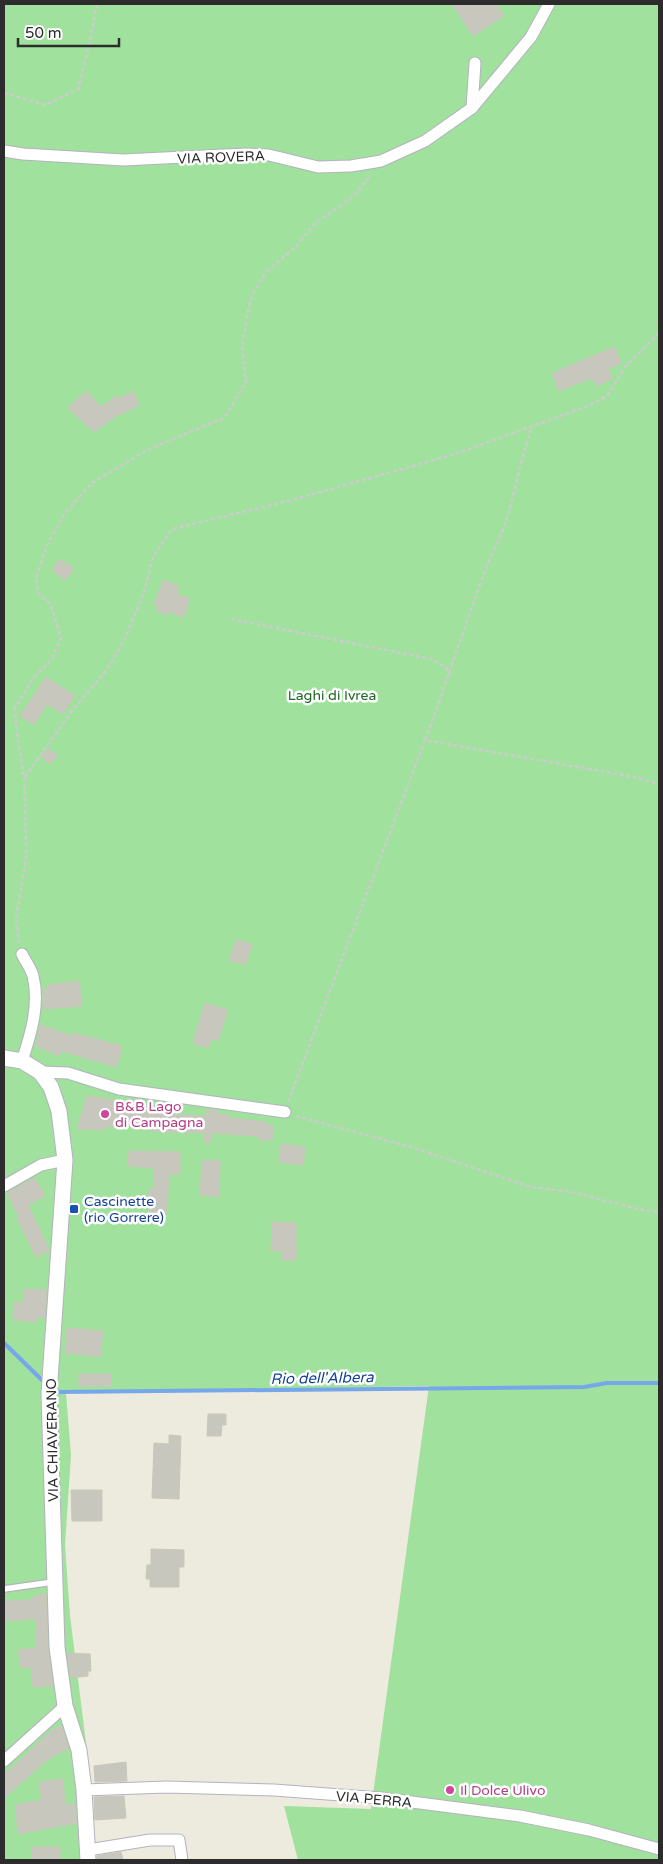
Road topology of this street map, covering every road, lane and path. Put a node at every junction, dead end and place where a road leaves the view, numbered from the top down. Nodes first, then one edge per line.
1 (96, 4) edge
2 (549, 4) edge
3 (475, 63) dead end
4 (4, 93) edge
5 (472, 108) junction
6 (4, 150) edge
7 (381, 161) junction
8 (659, 333) edge
9 (532, 427) junction
10 (231, 619) dead end
11 (450, 675) junction
12 (425, 740) junction
13 (24, 778) junction
14 (659, 784) edge
15 (22, 954) joint
16 (4, 1058) edge
17 (22, 1061) junction
18 (40, 1072) junction
19 (285, 1112) junction
20 (65, 1160) junction
21 (4, 1186) edge
22 (659, 1212) edge
23 (55, 1582) junction
24 (4, 1589) edge
25 (65, 1706) junction
26 (4, 1761) edge
27 (84, 1790) junction
28 (659, 1849) edge
29 (88, 1855) edge
30 (182, 1860) edge

1 - 4 path
2 - 5 street, VIA ROVERA
3 - 5 street
5 - 7 street, VIA ROVERA
6 - 7 street, VIA ROVERA
7 - 13 path
8 - 9 path
9 - 11 path
9 - 13 path
10 - 11 path
11 - 12 path
12 - 14 path
12 - 19 path
13 - 15 path
15 - 17 street
16 - 17 street, VIA CHIAVERANO
17 - 18 street, VIA CHIAVERANO
18 - 19 street
18 - 20 street, VIA CHIAVERANO
19 - 22 path
20 - 21 street
20 - 23 street, VIA CHIAVERANO
23 - 24 lane
23 - 25 street, VIA CHIAVERANO
25 - 26 street
25 - 27 street, VIA CHIAVERANO
27 - 28 street, VIA PERRA
27 - 29 street, VIA CHIAVERANO
29 - 30 street, VIA CHIAVERANO

